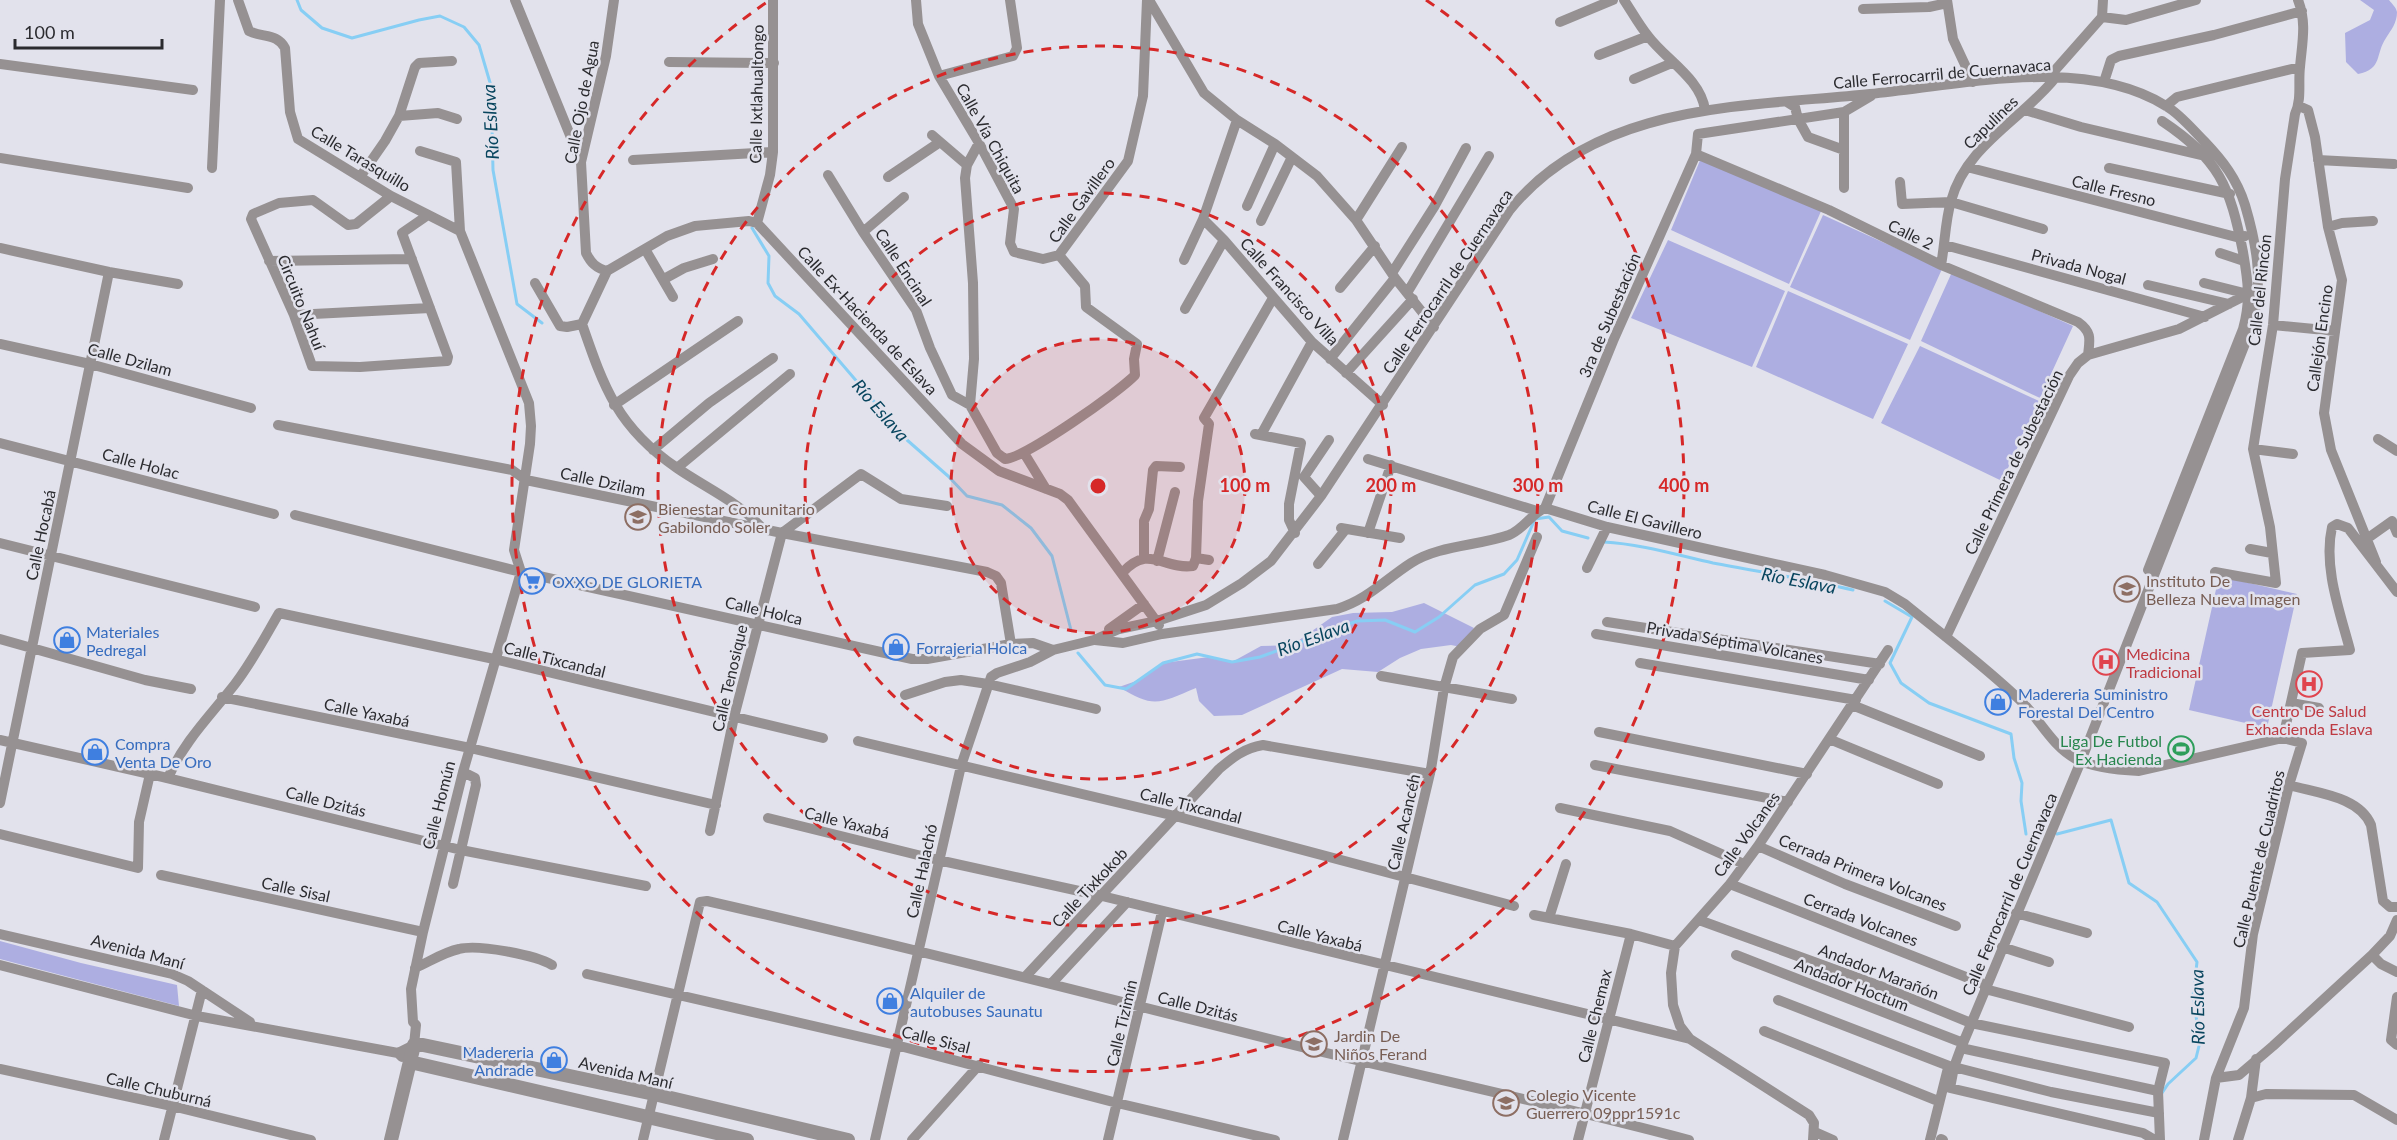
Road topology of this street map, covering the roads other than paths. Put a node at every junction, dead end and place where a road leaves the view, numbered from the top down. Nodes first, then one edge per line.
1 (220, 0) edge
2 (238, 0) edge
3 (515, 0) edge
4 (615, 0) edge
5 (773, 0) edge
6 (916, 0) edge
7 (1010, 0) edge
8 (1148, 0) edge
9 (1613, 0) edge
10 (1624, 0) edge
11 (2103, 0) edge
12 (2196, 0) edge
13 (2298, 0) edge
14 (1947, 2) edge
15 (1863, 9) dead end
16 (2302, 11) junction
17 (2102, 16) junction
18 (1560, 22) dead end
19 (1648, 36) junction
20 (1599, 55) dead end
21 (452, 61) dead end
22 (669, 62) dead end
23 (774, 63) junction
24 (1672, 63) junction
25 (0, 64) edge
26 (2300, 67) junction
27 (939, 76) junction
28 (2053, 77) junction
29 (1634, 79) dead end
30 (1973, 82) junction
31 (2104, 82) junction
32 (193, 90) dead end
33 (1874, 94) junction
34 (1787, 102) junction
35 (2166, 106) junction
36 (2299, 106) junction
37 (1705, 110) junction
38 (2025, 110) junction
39 (1844, 112) junction
40 (399, 116) junction
41 (457, 119) dead end
42 (1237, 120) junction
43 (1798, 120) junction
44 (2162, 121) dead end
45 (980, 143) junction
46 (1275, 144) junction
47 (1402, 147) dead end
48 (1466, 148) dead end
49 (1844, 150) junction
50 (420, 151) dead end
51 (773, 152) junction
52 (1696, 154) junction
53 (1489, 156) dead end
54 (2205, 156) junction
55 (1292, 157) junction
56 (0, 158) edge
57 (633, 159) dead end
58 (2318, 160) junction
59 (2222, 161) junction
60 (581, 162) junction
61 (2394, 164) dead end
62 (967, 165) junction
63 (1966, 167) junction
64 (212, 168) dead end
65 (2109, 168) dead end
66 (828, 175) dead end
67 (360, 177) junction
68 (888, 177) dead end
69 (1900, 182) dead end
70 (188, 188) dead end
71 (1844, 188) dead end
72 (2230, 194) junction
73 (391, 196) junction
74 (904, 197) dead end
75 (1950, 202) junction
76 (1247, 206) dead end
77 (428, 214) junction
78 (1203, 219) junction
79 (1356, 220) junction
80 (2373, 220) dead end
81 (1261, 221) dead end
82 (757, 223) junction
83 (2328, 227) junction
84 (2043, 229) dead end
85 (460, 231) junction
86 (2253, 231) junction
87 (863, 232) junction
88 (2240, 238) junction
89 (1224, 240) junction
90 (1010, 243) joint
91 (1945, 245) junction
92 (1375, 246) junction
93 (0, 248) edge
94 (645, 249) junction
95 (2220, 253) dead end
96 (1059, 255) junction
97 (412, 259) junction
98 (713, 259) dead end
99 (1184, 260) dead end
100 (269, 261) junction
101 (2244, 261) junction
102 (1941, 265) junction
103 (607, 271) junction
104 (109, 272) junction
105 (1394, 275) junction
106 (664, 279) junction
107 (2342, 280) junction
108 (2355, 280) dead end
109 (535, 283) dead end
110 (2204, 283) dead end
111 (2275, 284) junction
112 (178, 285) dead end
113 (2148, 285) dead end
114 (1340, 288) dead end
115 (2260, 289) junction
116 (2248, 294) junction
117 (1410, 296) junction
118 (673, 297) dead end
119 (1273, 298) junction
120 (2229, 304) junction
121 (430, 308) junction
122 (1185, 309) dead end
123 (294, 315) junction
124 (2205, 317) junction
125 (738, 321) dead end
126 (582, 324) junction
127 (2272, 325) junction
128 (1434, 327) junction
129 (2335, 331) junction
130 (1312, 342) junction
131 (0, 344) edge
132 (2088, 355) junction
133 (773, 358) dead end
134 (1330, 359) junction
135 (90, 363) junction
136 (1346, 373) junction
137 (790, 374) dead end
138 (614, 405) junction
139 (970, 405) junction
140 (1383, 405) junction
141 (251, 408) dead end
142 (278, 425) dead end
143 (2378, 439) dead end
144 (1329, 440) dead end
145 (0, 443) edge
146 (2253, 449) junction
147 (653, 450) junction
148 (2397, 450) edge
149 (1024, 453) junction
150 (2293, 454) dead end
151 (1368, 459) dead end
152 (70, 460) junction
153 (1391, 465) junction
154 (1180, 467) dead end
155 (677, 468) junction
156 (526, 480) junction
157 (1046, 489) junction
158 (1175, 492) dead end
159 (1321, 496) junction
160 (948, 506) dead end
161 (1541, 510) junction
162 (274, 514) dead end
163 (295, 515) dead end
164 (1607, 527) junction
165 (764, 529) junction
166 (2397, 532) edge
167 (782, 533) junction
168 (1294, 533) junction
169 (1368, 533) junction
170 (1537, 537) dead end
171 (1400, 538) dead end
172 (2368, 538) junction
173 (0, 543) edge
174 (2250, 549) dead end
175 (2272, 553) junction
176 (51, 556) junction
177 (1144, 558) junction
178 (1196, 558) junction
179 (1209, 560) dead end
180 (1157, 561) junction
181 (2376, 562) junction
182 (1318, 564) dead end
183 (1587, 568) dead end
184 (521, 572) junction
185 (2215, 572) dead end
186 (1122, 573) junction
187 (2397, 592) edge
188 (1144, 604) junction
189 (255, 607) dead end
190 (1156, 621) junction
191 (1607, 622) dead end
192 (757, 624) junction
193 (1162, 634) junction
194 (1596, 634) dead end
195 (1946, 637) junction
196 (0, 639) edge
197 (1094, 640) junction
198 (1011, 644) junction
199 (32, 646) junction
200 (1053, 650) junction
201 (1888, 650) dead end
202 (494, 659) junction
203 (1640, 663) dead end
204 (1880, 664) junction
205 (1382, 676) dead end
206 (1869, 680) junction
207 (988, 684) junction
208 (1444, 688) junction
209 (191, 689) dead end
210 (905, 695) dead end
211 (222, 697) junction
212 (1512, 699) dead end
213 (1854, 703) junction
214 (2291, 703) junction
215 (2319, 708) dead end
216 (1096, 709) dead end
217 (734, 717) junction
218 (1599, 732) dead end
219 (823, 738) dead end
220 (2283, 738) junction
221 (1829, 739) junction
222 (0, 740) edge
223 (858, 741) dead end
224 (12, 742) junction
225 (470, 748) junction
226 (1980, 756) dead end
227 (2077, 759) junction
228 (1594, 765) dead end
229 (961, 766) junction
230 (463, 772) junction
231 (150, 774) junction
232 (1430, 774) junction
233 (1807, 774) junction
234 (168, 778) junction
235 (1938, 784) dead end
236 (2289, 785) junction
237 (1788, 802) junction
238 (0, 803) edge
239 (716, 805) junction
240 (1560, 808) dead end
241 (1175, 816) junction
242 (768, 818) dead end
243 (710, 831) dead end
244 (0, 834) edge
245 (445, 846) junction
246 (1758, 846) junction
247 (461, 850) junction
248 (938, 860) junction
249 (1566, 864) dead end
250 (1744, 864) junction
251 (162, 875) dead end
252 (1405, 876) junction
253 (453, 884) dead end
254 (1730, 884) junction
255 (646, 886) dead end
256 (1102, 896) junction
257 (1127, 902) junction
258 (1514, 906) dead end
259 (2397, 907) edge
260 (1162, 912) junction
261 (2016, 913) junction
262 (1534, 915) dead end
263 (1549, 918) junction
264 (1699, 920) junction
265 (2397, 920) edge
266 (1956, 926) dead end
267 (423, 933) junction
268 (2087, 933) dead end
269 (0, 934) edge
270 (1631, 934) junction
271 (1675, 946) junction
272 (2002, 947) junction
273 (919, 953) junction
274 (1736, 955) dead end
275 (2372, 955) junction
276 (2049, 962) dead end
277 (0, 964) edge
278 (552, 965) dead end
279 (1384, 966) junction
280 (415, 968) junction
281 (2397, 972) edge
282 (587, 974) dead end
283 (1025, 977) junction
284 (1051, 984) junction
285 (1983, 986) junction
286 (202, 990) junction
287 (678, 995) junction
288 (2397, 997) edge
289 (1778, 1000) dead end
290 (1140, 1007) junction
291 (197, 1016) junction
292 (1608, 1018) junction
293 (1969, 1023) junction
294 (255, 1026) junction
295 (2129, 1026) dead end
296 (1764, 1031) dead end
297 (1690, 1039) junction
298 (414, 1045) junction
299 (896, 1045) junction
300 (1960, 1045) junction
301 (2397, 1045) edge
302 (398, 1053) junction
303 (2256, 1059) junction
304 (1361, 1061) junction
305 (410, 1062) junction
306 (979, 1065) junction
307 (1951, 1066) junction
308 (0, 1069) edge
309 (2216, 1078) junction
310 (2158, 1091) junction
311 (654, 1094) junction
312 (2251, 1098) junction
313 (1938, 1101) junction
314 (1117, 1103) junction
315 (172, 1106) junction
316 (1586, 1112) junction
317 (2159, 1113) junction
318 (648, 1118) junction
319 (2397, 1120) edge
320 (1814, 1136) edge
321 (164, 1140) edge
322 (311, 1140) edge
323 (391, 1140) edge
324 (643, 1140) edge
325 (747, 1140) edge
326 (848, 1140) edge
327 (875, 1140) edge
328 (912, 1140) edge
329 (1108, 1140) edge
330 (1275, 1140) edge
331 (1343, 1140) edge
332 (1578, 1140) edge
333 (1689, 1140) edge
334 (1833, 1140) edge
335 (1930, 1140) edge
336 (2155, 1140) edge
337 (2160, 1140) edge
338 (2204, 1140) edge
339 (2238, 1140) edge

1 - 64 street
2 - 67 street, Calle Tarasquillo
3 - 60 street
4 - 60 street, Calle Ojo de Agua
5 - 23 street, Calle Ixtlahualtongo
6 - 27 street
7 - 27 street, Calle Vía Chiquita
8 - 42 street
8 - 96 street, Calle Gavillero
9 - 18 street
10 - 19 street
11 - 17 street
12 - 17 street
13 - 16 street, Calle del Rincón
14 - 15 street
14 - 30 street
16 - 26 street, Calle del Rincón
16 - 31 street
17 - 28 street
19 - 20 street
19 - 24 street
21 - 40 street
22 - 23 street
23 - 51 street, Calle Ixtlahualtongo
24 - 29 street
24 - 37 street
25 - 32 street
26 - 35 street
26 - 36 street, Calle del Rincón
27 - 45 street, Calle Vía Chiquita
28 - 30 street, Calle Ferrocarril de Cuernavaca
28 - 31 street, Calle Ferrocarril de Cuernavaca
28 - 38 street, Capulines
30 - 33 street, Calle Ferrocarril de Cuernavaca
31 - 35 street, Calle Ferrocarril de Cuernavaca
33 - 34 street, Calle Ferrocarril de Cuernavaca
33 - 39 street
34 - 37 street, Calle Ferrocarril de Cuernavaca
34 - 43 street
35 - 59 street, Calle Ferrocarril de Cuernavaca
36 - 58 street, Callejón Encino
36 - 111 street, Calle del Rincón
37 - 128 street, Calle Ferrocarril de Cuernavaca
38 - 54 street
38 - 63 street, Capulines
39 - 43 street
39 - 49 street
40 - 41 street
40 - 67 street
42 - 46 street
42 - 78 street
43 - 49 street
43 - 52 street, 3ra de Subestación
44 - 54 street
45 - 62 street
45 - 90 street, Calle Vía Chiquita
46 - 55 street
46 - 76 street
47 - 79 street
48 - 105 street
49 - 71 street
50 - 85 street, Calle Homún
51 - 57 street
51 - 82 street, Calle Ixtlahualtongo
52 - 102 street, Calle 2
52 - 161 street, 3ra de Subestación
53 - 117 street
54 - 59 street
54 - 72 street, Calle Ferrocarril de Cuernavaca
55 - 79 street
55 - 81 street
56 - 70 street
58 - 61 street
58 - 83 street, Callejón Encino
59 - 86 street, Calle Ferrocarril de Cuernavaca
60 - 103 street, Calle Ojo de Agua
62 - 68 street
62 - 139 street
63 - 75 street, Capulines
63 - 88 street, Calle Fresno
65 - 72 street
66 - 87 street, Calle Encinal
67 - 73 street, Calle Tarasquillo
69 - 75 street
72 - 88 street, Calle Ferrocarril de Cuernavaca
73 - 77 street, Calle Tarasquillo
73 - 100 street, Circuito Nahuí
74 - 87 street
75 - 84 street
75 - 91 street, Capulines
77 - 85 street, Calle Tarasquillo
77 - 97 street, Circuito Nahuí
78 - 89 street, Calle Francisco Villa
78 - 99 street
79 - 92 street
80 - 83 street
82 - 94 street
82 - 157 street, Calle Ex-Hacienda de Eslava
83 - 107 street, Callejón Encino
85 - 156 street, Calle Homún
86 - 88 street
86 - 115 street, Calle Ferrocarril de Cuernavaca
87 - 139 street, Calle Encinal
88 - 101 street, Calle Ferrocarril de Cuernavaca
89 - 119 street, Calle Francisco Villa
89 - 122 street
90 - 96 street, Calle Gavillero
91 - 102 street, Capulines
91 - 124 street, Privada Nogal
92 - 105 street
92 - 114 street
93 - 104 street
94 - 103 street
94 - 106 street
95 - 101 street
96 - 149 street
97 - 100 street
97 - 121 street, Circuito Nahuí
98 - 106 street
100 - 123 street, Circuito Nahuí
101 - 116 street, Calle Ferrocarril de Cuernavaca
102 - 132 street, Calle 2
103 - 126 street
104 - 112 street
104 - 135 street, Calle Hocabá
105 - 117 street
105 - 134 street
106 - 118 street
107 - 108 street
107 - 129 street, Callejón Encino
109 - 126 street
110 - 116 street
111 - 115 street
111 - 127 street, Calle del Rincón
113 - 120 street
115 - 116 street
115 - 227 street, Calle Ferrocarril de Cuernavaca
116 - 120 street
116 - 227 street, Calle Ferrocarril de Cuernavaca
117 - 128 street
117 - 136 street
119 - 130 street, Calle Francisco Villa
119 - 178 street
120 - 124 street
121 - 123 street
121 - 123 street, Circuito Nahuí
124 - 132 street
125 - 138 street
126 - 138 street
127 - 129 street
127 - 146 street, Calle del Rincón
128 - 140 street, Calle Ferrocarril de Cuernavaca
129 - 172 street, Callejón Encino
130 - 134 street, Calle Francisco Villa
130 - 168 street
131 - 135 street, Calle Dzilam
132 - 195 street, Calle Primera de Subestación
133 - 147 street
134 - 136 street, Calle Francisco Villa
135 - 141 street, Calle Dzilam
135 - 152 street, Calle Hocabá
136 - 140 street, Calle Francisco Villa
137 - 155 street
138 - 147 street
139 - 149 street
140 - 159 street, Calle Ferrocarril de Cuernavaca
142 - 156 street, Calle Dzilam
143 - 148 street
144 - 159 street
145 - 152 street, Calle Holac
146 - 150 street
146 - 175 street, Calle del Rincón
147 - 155 street
149 - 157 street
151 - 153 street, Calle El Gavillero
152 - 162 street, Calle Holac
152 - 176 street, Calle Hocabá
153 - 161 street, Calle El Gavillero
153 - 169 street
154 - 177 street
155 - 165 street
156 - 165 street, Calle Dzilam
156 - 184 street, Calle Homún
157 - 186 street, Calle Ex-Hacienda de Eslava
158 - 180 street
159 - 168 street, Calle Ferrocarril de Cuernavaca
160 - 167 street
161 - 164 street, Calle El Gavillero
161 - 193 street
163 - 184 street, Calle Holca
164 - 183 street
164 - 195 street, Calle El Gavillero
165 - 167 street, Calle Dzilam
166 - 172 street
167 - 192 street, Calle Tenosique
167 - 198 street, Calle Dzilam
168 - 190 street, Calle Ferrocarril de Cuernavaca
169 - 171 street
169 - 182 street
170 - 208 street, Calle Acancéh
172 - 181 street, Callejón Encino
173 - 176 street
174 - 175 street
175 - 185 street, Calle del Rincón
176 - 189 street
176 - 199 street, Calle Hocabá
177 - 180 street
177 - 186 street
178 - 179 street
178 - 180 street
181 - 187 street
181 - 214 street
184 - 192 street, Calle Holca
184 - 202 street, Calle Homún
186 - 188 street, Calle Ex-Hacienda de Eslava
188 - 190 street, Calle Ex-Hacienda de Eslava
188 - 197 street
190 - 193 street, Calle Ex-Hacienda de Eslava
190 - 197 street, Calle Ferrocarril de Cuernavaca
191 - 204 street
192 - 198 street, Calle Holca
192 - 217 street, Calle Tenosique
193 - 197 street
194 - 206 street, Privada Séptima Volcanes
195 - 227 street, Calle El Gavillero
196 - 199 street
197 - 200 street
198 - 200 street
199 - 209 street
199 - 224 street, Calle Hocabá
200 - 207 street
201 - 204 street, Calle Volcanes
202 - 211 street, Calle Tixcandal
202 - 217 street, Calle Tixcandal
202 - 225 street, Calle Homún
203 - 213 street
204 - 206 street, Calle Volcanes
205 - 208 street
206 - 213 street, Calle Volcanes
207 - 210 street
207 - 216 street
207 - 229 street, Calle Halachó
208 - 212 street
208 - 232 street, Calle Acancéh
211 - 225 street, Calle Yaxabá
211 - 234 street
213 - 221 street, Calle Volcanes
213 - 226 street
214 - 215 street
214 - 220 street
217 - 219 street, Calle Tixcandal
217 - 239 street, Calle Tenosique
218 - 233 street
220 - 227 street
220 - 236 street, Calle Puente de Cuadritos
221 - 233 street, Calle Volcanes
221 - 235 street
222 - 224 street, Calle Dzitás
223 - 229 street, Calle Tixcandal
224 - 231 street, Calle Dzitás
224 - 238 street, Calle Hocabá
225 - 230 street, Calle Homún
225 - 239 street, Calle Yaxabá
227 - 261 street, Calle Ferrocarril de Cuernavaca
227 - 285 street, Calle Ferrocarril de Cuernavaca
228 - 237 street
229 - 241 street, Calle Tixcandal
229 - 248 street, Calle Halachó
230 - 245 street, Calle Homún
230 - 247 street
231 - 234 street, Calle Dzitás
231 - 244 street
232 - 241 street, Calle Tixkokob
232 - 252 street, Calle Acancéh
233 - 237 street, Calle Volcanes
234 - 245 street, Calle Dzitás
236 - 259 street
236 - 309 street, Calle Puente de Cuadritos
237 - 246 street, Calle Volcanes
239 - 243 street, Calle Tenosique
240 - 250 street
241 - 252 street, Calle Tixcandal
241 - 256 street, Calle Tixkokob
242 - 248 street, Calle Yaxabá
245 - 247 street, Calle Dzitás
245 - 267 street, Calle Homún
246 - 250 street, Calle Volcanes
246 - 266 street, Cerrada Primera Volcanes
247 - 253 street
247 - 255 street, Calle Dzitás
248 - 256 street, Calle Yaxabá
248 - 273 street, Calle Halachó
249 - 263 street
250 - 254 street, Calle Volcanes
251 - 267 street, Calle Sisal
252 - 258 street, Calle Tixcandal
252 - 279 street, Calle Acancéh
254 - 264 street, Calle Volcanes
254 - 285 street, Cerrada Volcanes
256 - 257 street, Calle Yaxabá
256 - 283 street, Calle Tixkokob
257 - 260 street, Calle Yaxabá
257 - 284 street
260 - 279 street, Calle Yaxabá
260 - 290 street, Calle Tizimín
261 - 268 street
261 - 272 street, Calle Ferrocarril de Cuernavaca
262 - 263 street
263 - 270 street
264 - 271 street, Calle Volcanes
264 - 293 street, Andador Marañón
265 - 275 street
267 - 280 street, Calle Homún
269 - 286 street, Avenida Maní
270 - 271 street
270 - 292 street, Calle Chemax
271 - 297 street
272 - 276 street
272 - 285 street, Calle Ferrocarril de Cuernavaca
273 - 283 street, Calle Dzitás
273 - 287 street, Calle Dzitás
273 - 299 street, Calle Halachó
274 - 300 street, Andador Hoctum
275 - 281 street
275 - 303 street
277 - 291 street, Avenida Maní
278 - 280 street
279 - 292 street, Calle Yaxabá
279 - 304 street, Calle Acancéh
280 - 298 street, Calle Homún
282 - 287 street, Calle Sisal
283 - 284 street, Calle Dzitás
284 - 290 street, Calle Dzitás
285 - 293 street, Calle Ferrocarril de Cuernavaca
285 - 295 street, Cerrada Volcanes
286 - 291 street
286 - 294 street, Avenida Maní
287 - 299 street, Calle Sisal
287 - 311 street
288 - 301 street
289 - 307 street
290 - 304 street, Calle Dzitás
290 - 314 street, Calle Tizimín
291 - 294 street, Avenida Maní
291 - 315 street
292 - 297 street, Calle Yaxabá
292 - 316 street, Calle Chemax
293 - 300 street, Calle Ferrocarril de Cuernavaca
293 - 310 street, Andador Marañón
294 - 302 street, Avenida Maní
296 - 313 street
297 - 320 street, Calle Yaxabá
298 - 302 street
298 - 305 street, Calle Homún
298 - 311 street, Avenida Maní
299 - 306 street, Calle Sisal
299 - 327 street, Calle Halachó
300 - 307 street, Calle Ferrocarril de Cuernavaca
300 - 310 street, Andador Hoctum
302 - 305 street, Avenida Maní
303 - 309 street
303 - 312 street
304 - 316 street, Calle Dzitás
304 - 331 street, Calle Acancéh
305 - 318 street, Avenida Maní
305 - 323 street, Calle Homún
306 - 314 street, Calle Sisal
306 - 328 street
307 - 313 street, Calle Ferrocarril de Cuernavaca
307 - 317 street
307 - 336 street, Calle Ferrocarril de Cuernavaca
308 - 315 street, Calle Chuburná
309 - 338 street, Calle Puente de Cuadritos
310 - 317 street
311 - 318 street
311 - 326 street, Avenida Maní
312 - 319 street
312 - 339 street
313 - 335 street, Calle Ferrocarril de Cuernavaca
314 - 329 street, Calle Tizimín
314 - 330 street, Calle Sisal
315 - 321 street
315 - 322 street, Calle Chuburná
316 - 332 street, Calle Chemax
316 - 333 street, Calle Dzitás
317 - 337 street
318 - 324 street
318 - 325 street, Avenida Maní
320 - 334 street, Calle Yaxabá

